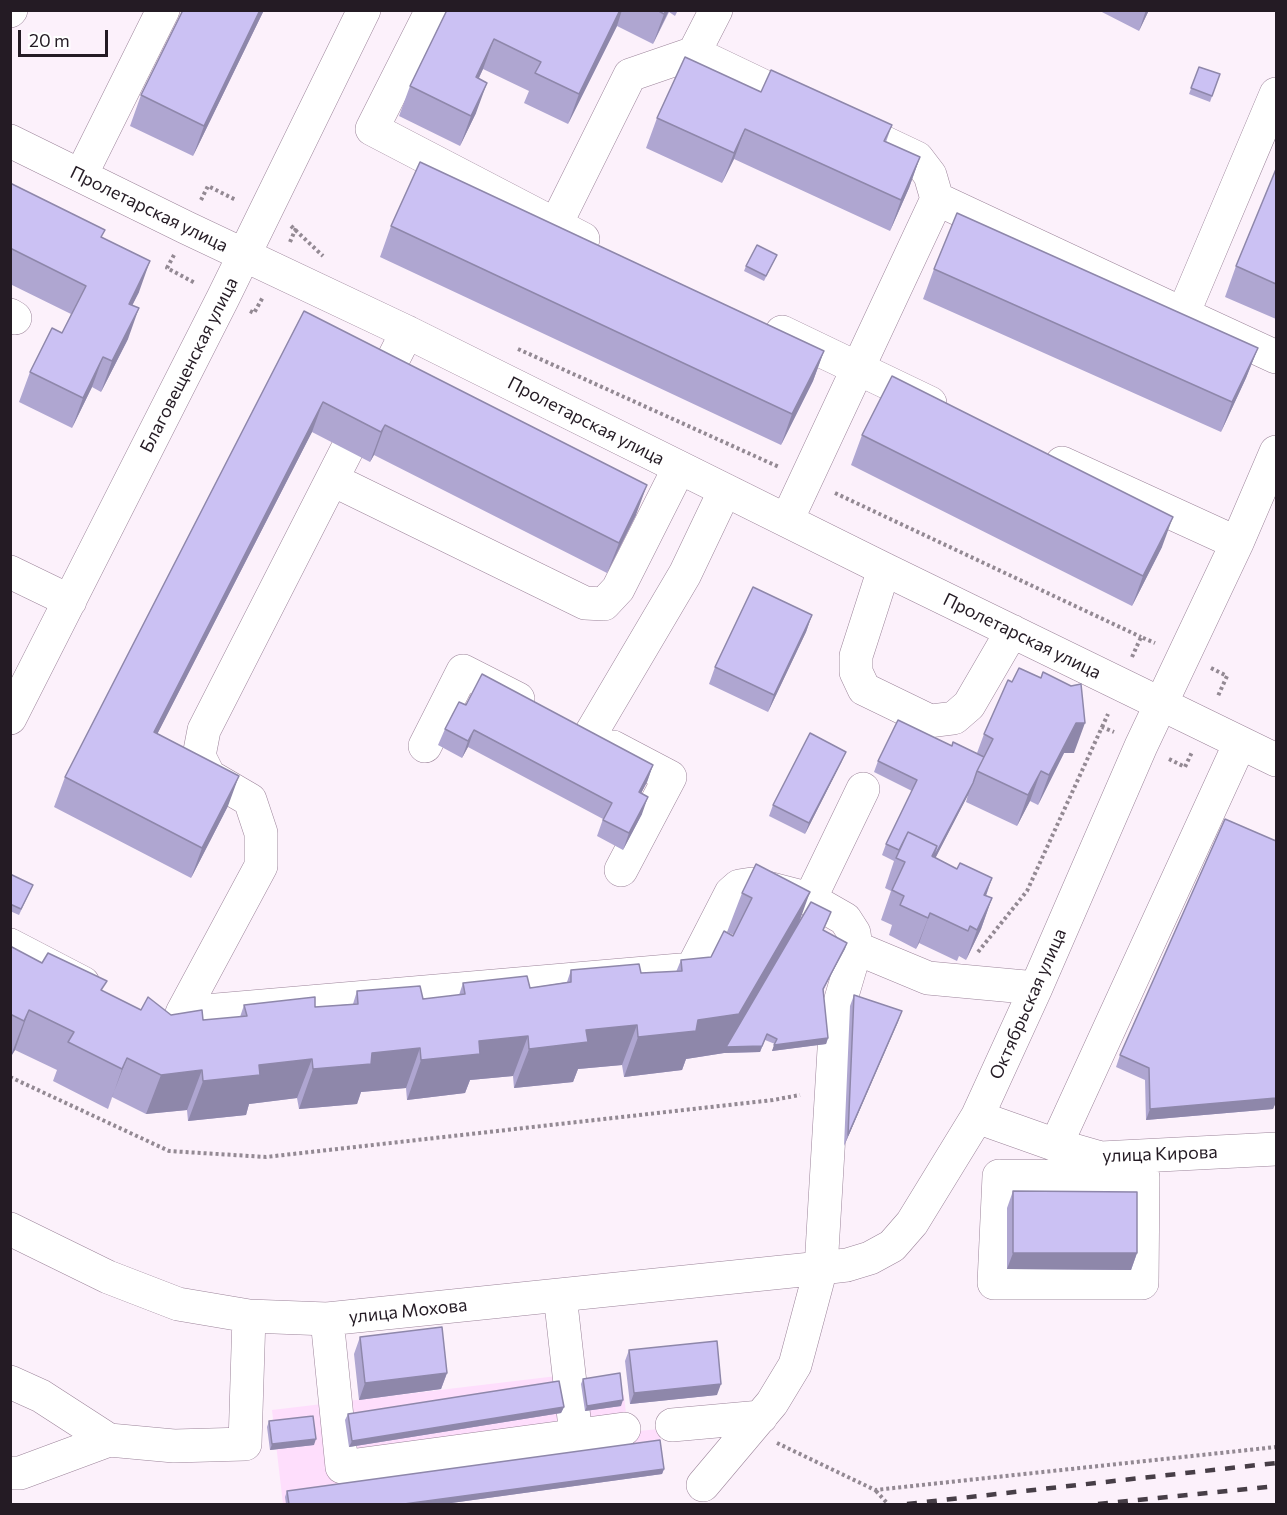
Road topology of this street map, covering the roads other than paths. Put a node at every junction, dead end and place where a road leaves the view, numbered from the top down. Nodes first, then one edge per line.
1 (163, 10) edge
2 (364, 10) edge
3 (432, 10) edge
4 (716, 10) edge
5 (694, 53) junction
6 (1276, 94) edge
7 (10, 141) edge
8 (81, 176) junction
9 (937, 199) junction
10 (555, 226) junction
11 (608, 251) edge
12 (245, 254) junction
13 (1183, 314) junction
14 (757, 320) edge
15 (407, 332) junction
16 (1276, 357) edge
17 (859, 370) junction
18 (956, 415) edge
19 (1032, 449) edge
20 (1276, 452) edge
21 (679, 468) junction
22 (333, 480) junction
23 (725, 490) junction
24 (787, 520) junction
25 (1237, 543) junction
26 (884, 570) junction
27 (10, 572) edge
28 (70, 601) junction
29 (1012, 631) junction
30 (1161, 705) junction
31 (10, 718) edge
32 (590, 735) junction
33 (1240, 743) junction
34 (425, 746) dead end
35 (1276, 760) edge
36 (863, 789) dead end
37 (621, 870) dead end
38 (810, 899) junction
39 (10, 945) edge
40 (856, 948) junction
41 (1036, 988) junction
42 (113, 999) edge
43 (977, 1117) junction
44 (1276, 1149) edge
45 (1069, 1168) junction
46 (10, 1229) edge
47 (821, 1268) junction
48 (1069, 1283) junction
49 (561, 1295) junction
50 (249, 1316) junction
51 (327, 1320) junction
52 (10, 1382) edge
53 (755, 1423) junction
54 (672, 1425) dead end
55 (624, 1430) dead end
56 (576, 1436) junction
57 (109, 1440) junction
58 (10, 1473) edge
59 (703, 1485) dead end

1 - 8 street
2 - 12 street, Благовещенская улица
3 - 10 street
4 - 5 street
5 - 9 street
5 - 10 street
6 - 13 street
7 - 8 street, Пролетарская улица
8 - 12 street, Пролетарская улица
9 - 13 street
9 - 17 street
10 - 11 street
12 - 15 street, Пролетарская улица
12 - 28 street, Благовещенская улица
13 - 16 street
14 - 17 street
15 - 21 street, Пролетарская улица
15 - 22 street
17 - 18 street
17 - 24 street
19 - 25 street
20 - 25 street, Октябрьская улица
21 - 22 street
21 - 23 street, Пролетарская улица
22 - 38 street
23 - 24 street, Пролетарская улица
23 - 32 street
24 - 26 street, Пролетарская улица
25 - 30 street, Октябрьская улица
26 - 29 street, Пролетарская улица
26 - 29 street
27 - 28 street
28 - 31 street, Благовещенская улица
29 - 30 street, Пролетарская улица
30 - 33 street, Пролетарская улица
30 - 41 street, Октябрьская улица
32 - 34 street
32 - 37 street
33 - 35 street, Пролетарская улица
33 - 45 street
36 - 38 street
38 - 40 street
39 - 42 street
40 - 41 street
40 - 47 street
41 - 43 street, Октябрьская улица
43 - 45 street, улица Кирова
43 - 47 street, Октябрьская улица
44 - 45 street, улица Кирова
45 - 45 street
45 - 48 street
45 - 48 street
46 - 50 street, улица Мохова
47 - 49 street, улица Мохова
47 - 53 street
48 - 48 street
49 - 51 street, улица Мохова
49 - 56 street
50 - 51 street, улица Мохова
50 - 57 street
51 - 56 street
52 - 57 street
53 - 54 street
53 - 59 street
55 - 56 street
57 - 58 street

